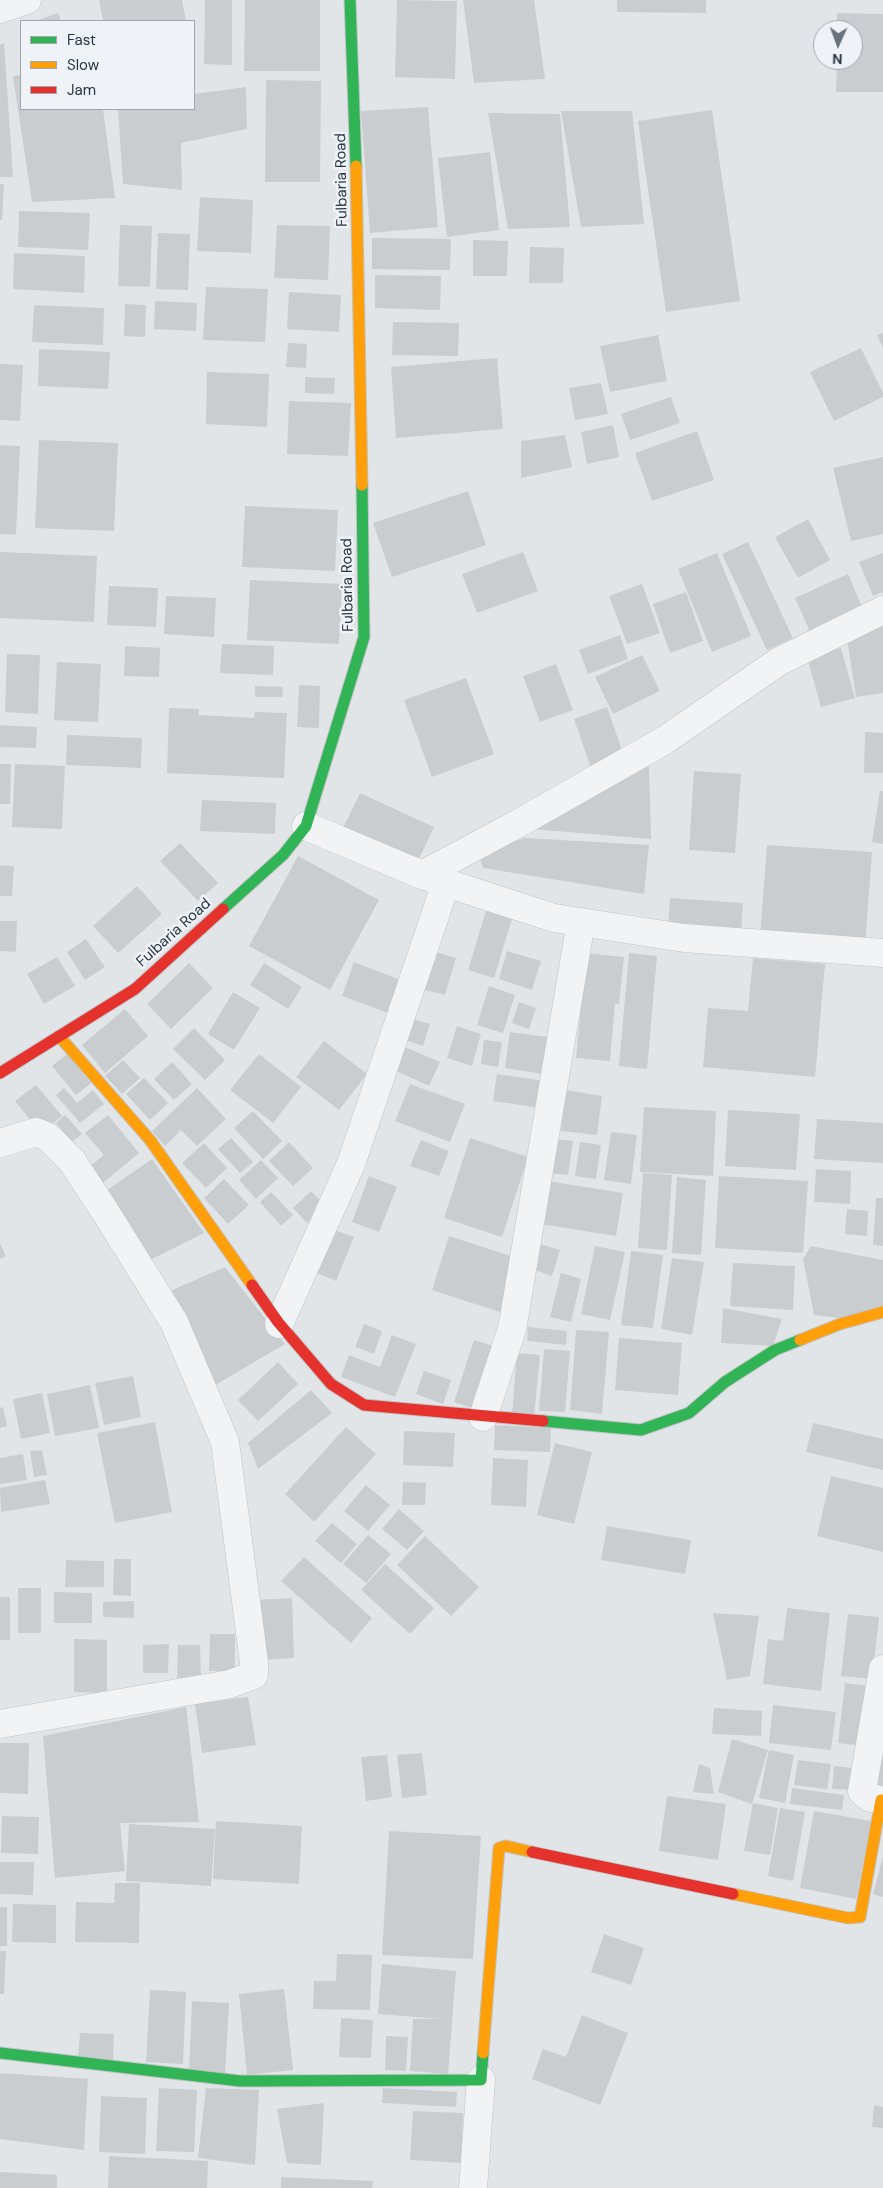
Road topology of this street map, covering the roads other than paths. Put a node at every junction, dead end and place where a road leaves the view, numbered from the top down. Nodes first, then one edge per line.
1 (26, 0) edge
2 (350, 0) edge
3 (0, 9) edge
4 (883, 610) edge
5 (306, 826) junction
6 (434, 879) junction
7 (581, 922) junction
8 (883, 953) edge
9 (59, 1036) junction
10 (0, 1073) edge
11 (0, 1143) edge
12 (883, 1312) edge
13 (279, 1324) junction
14 (483, 1417) junction
15 (883, 1669) edge
16 (0, 1724) edge
17 (882, 1800) edge
18 (0, 2053) edge
19 (481, 2080) junction
20 (473, 2188) edge

1 - 3 street
2 - 5 street, Fulbaria Road
4 - 6 street
5 - 6 street
5 - 9 street, Fulbaria Road
6 - 7 street
6 - 13 street
7 - 8 street
7 - 14 street
9 - 10 street, Fulbaria Road
9 - 13 street
11 - 16 street
12 - 14 street
13 - 14 street
15 - 17 street
17 - 19 street
18 - 19 street
19 - 20 street

